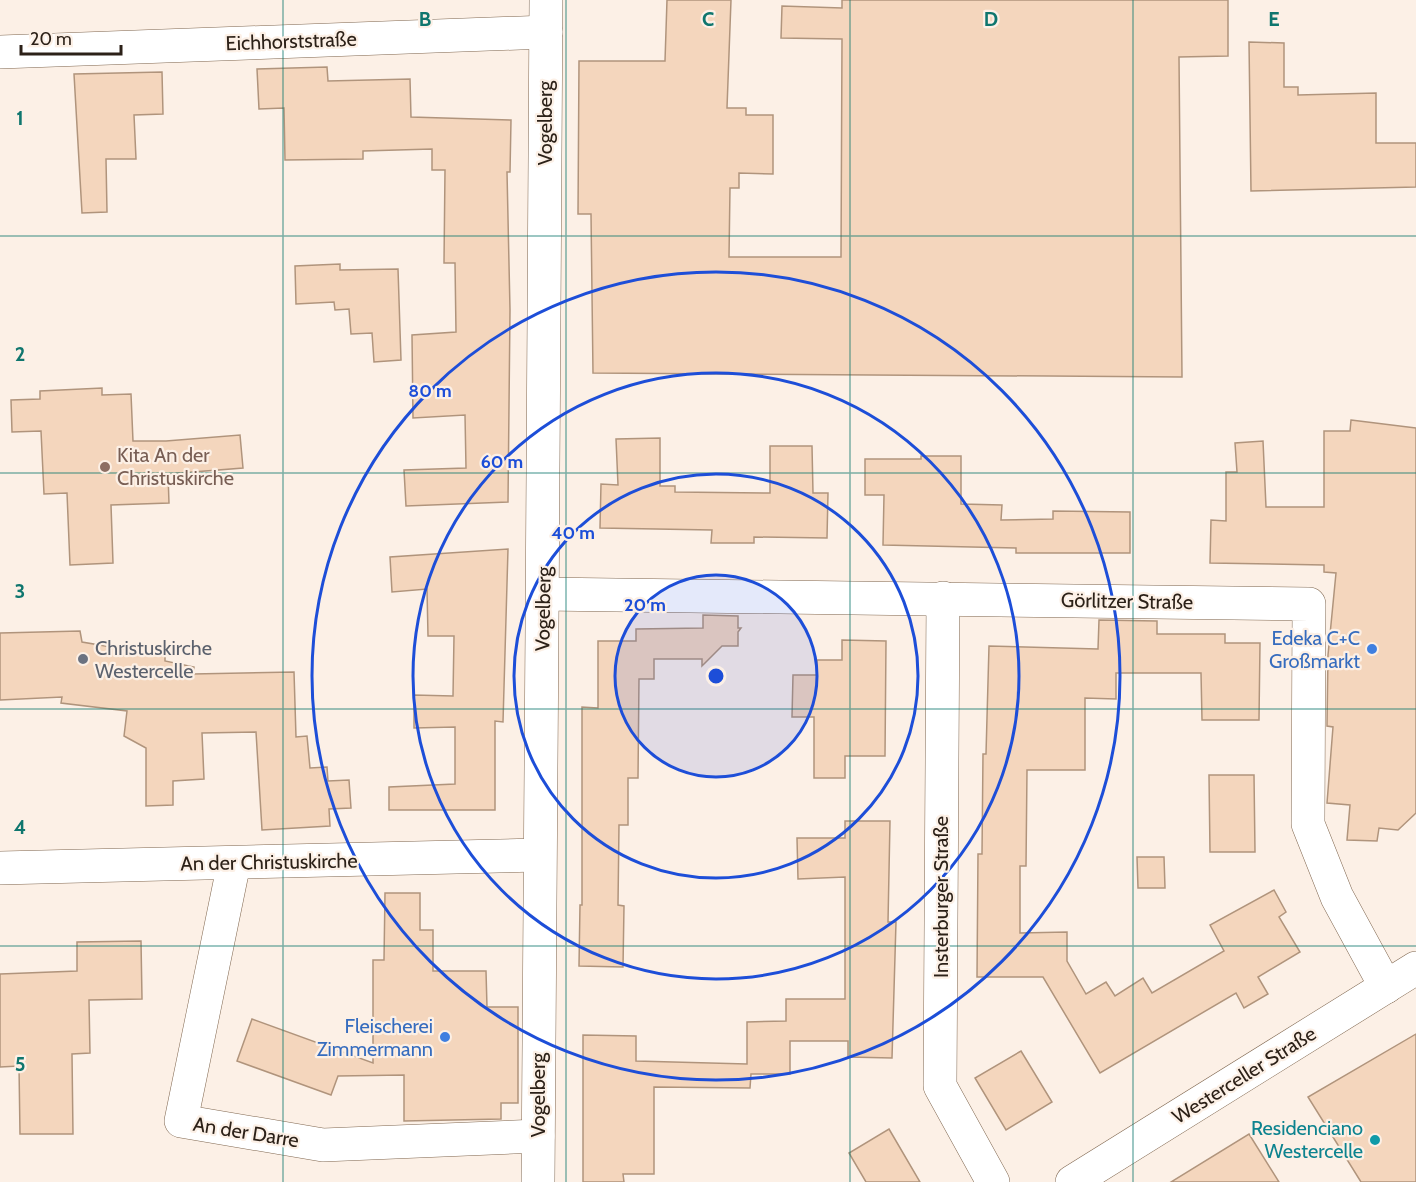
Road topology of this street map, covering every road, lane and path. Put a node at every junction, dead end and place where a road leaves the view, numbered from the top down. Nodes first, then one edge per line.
1 (546, 0) edge
2 (546, 32) junction
3 (0, 52) edge
4 (543, 594) junction
5 (943, 598) junction
6 (538, 855) junction
7 (234, 863) junction
8 (0, 868) edge
9 (1416, 968) edge
10 (1386, 987) junction
11 (538, 1136) junction
12 (538, 1182) edge
13 (993, 1182) edge
14 (1072, 1182) edge

1 - 2 street, Vogelberg
2 - 3 street, Eichhorststraße
2 - 4 street, Vogelberg
4 - 5 street, Görlitzer Straße
4 - 6 street, Vogelberg
5 - 10 street, Görlitzer Straße
5 - 13 street, Insterburger Straße
6 - 7 street, An der Christuskirche
6 - 11 street, Vogelberg
7 - 8 street, An der Christuskirche
7 - 11 street, An der Darre
9 - 10 street, Westerceller Straße
10 - 14 street, Westerceller Straße
11 - 12 street, Vogelberg

